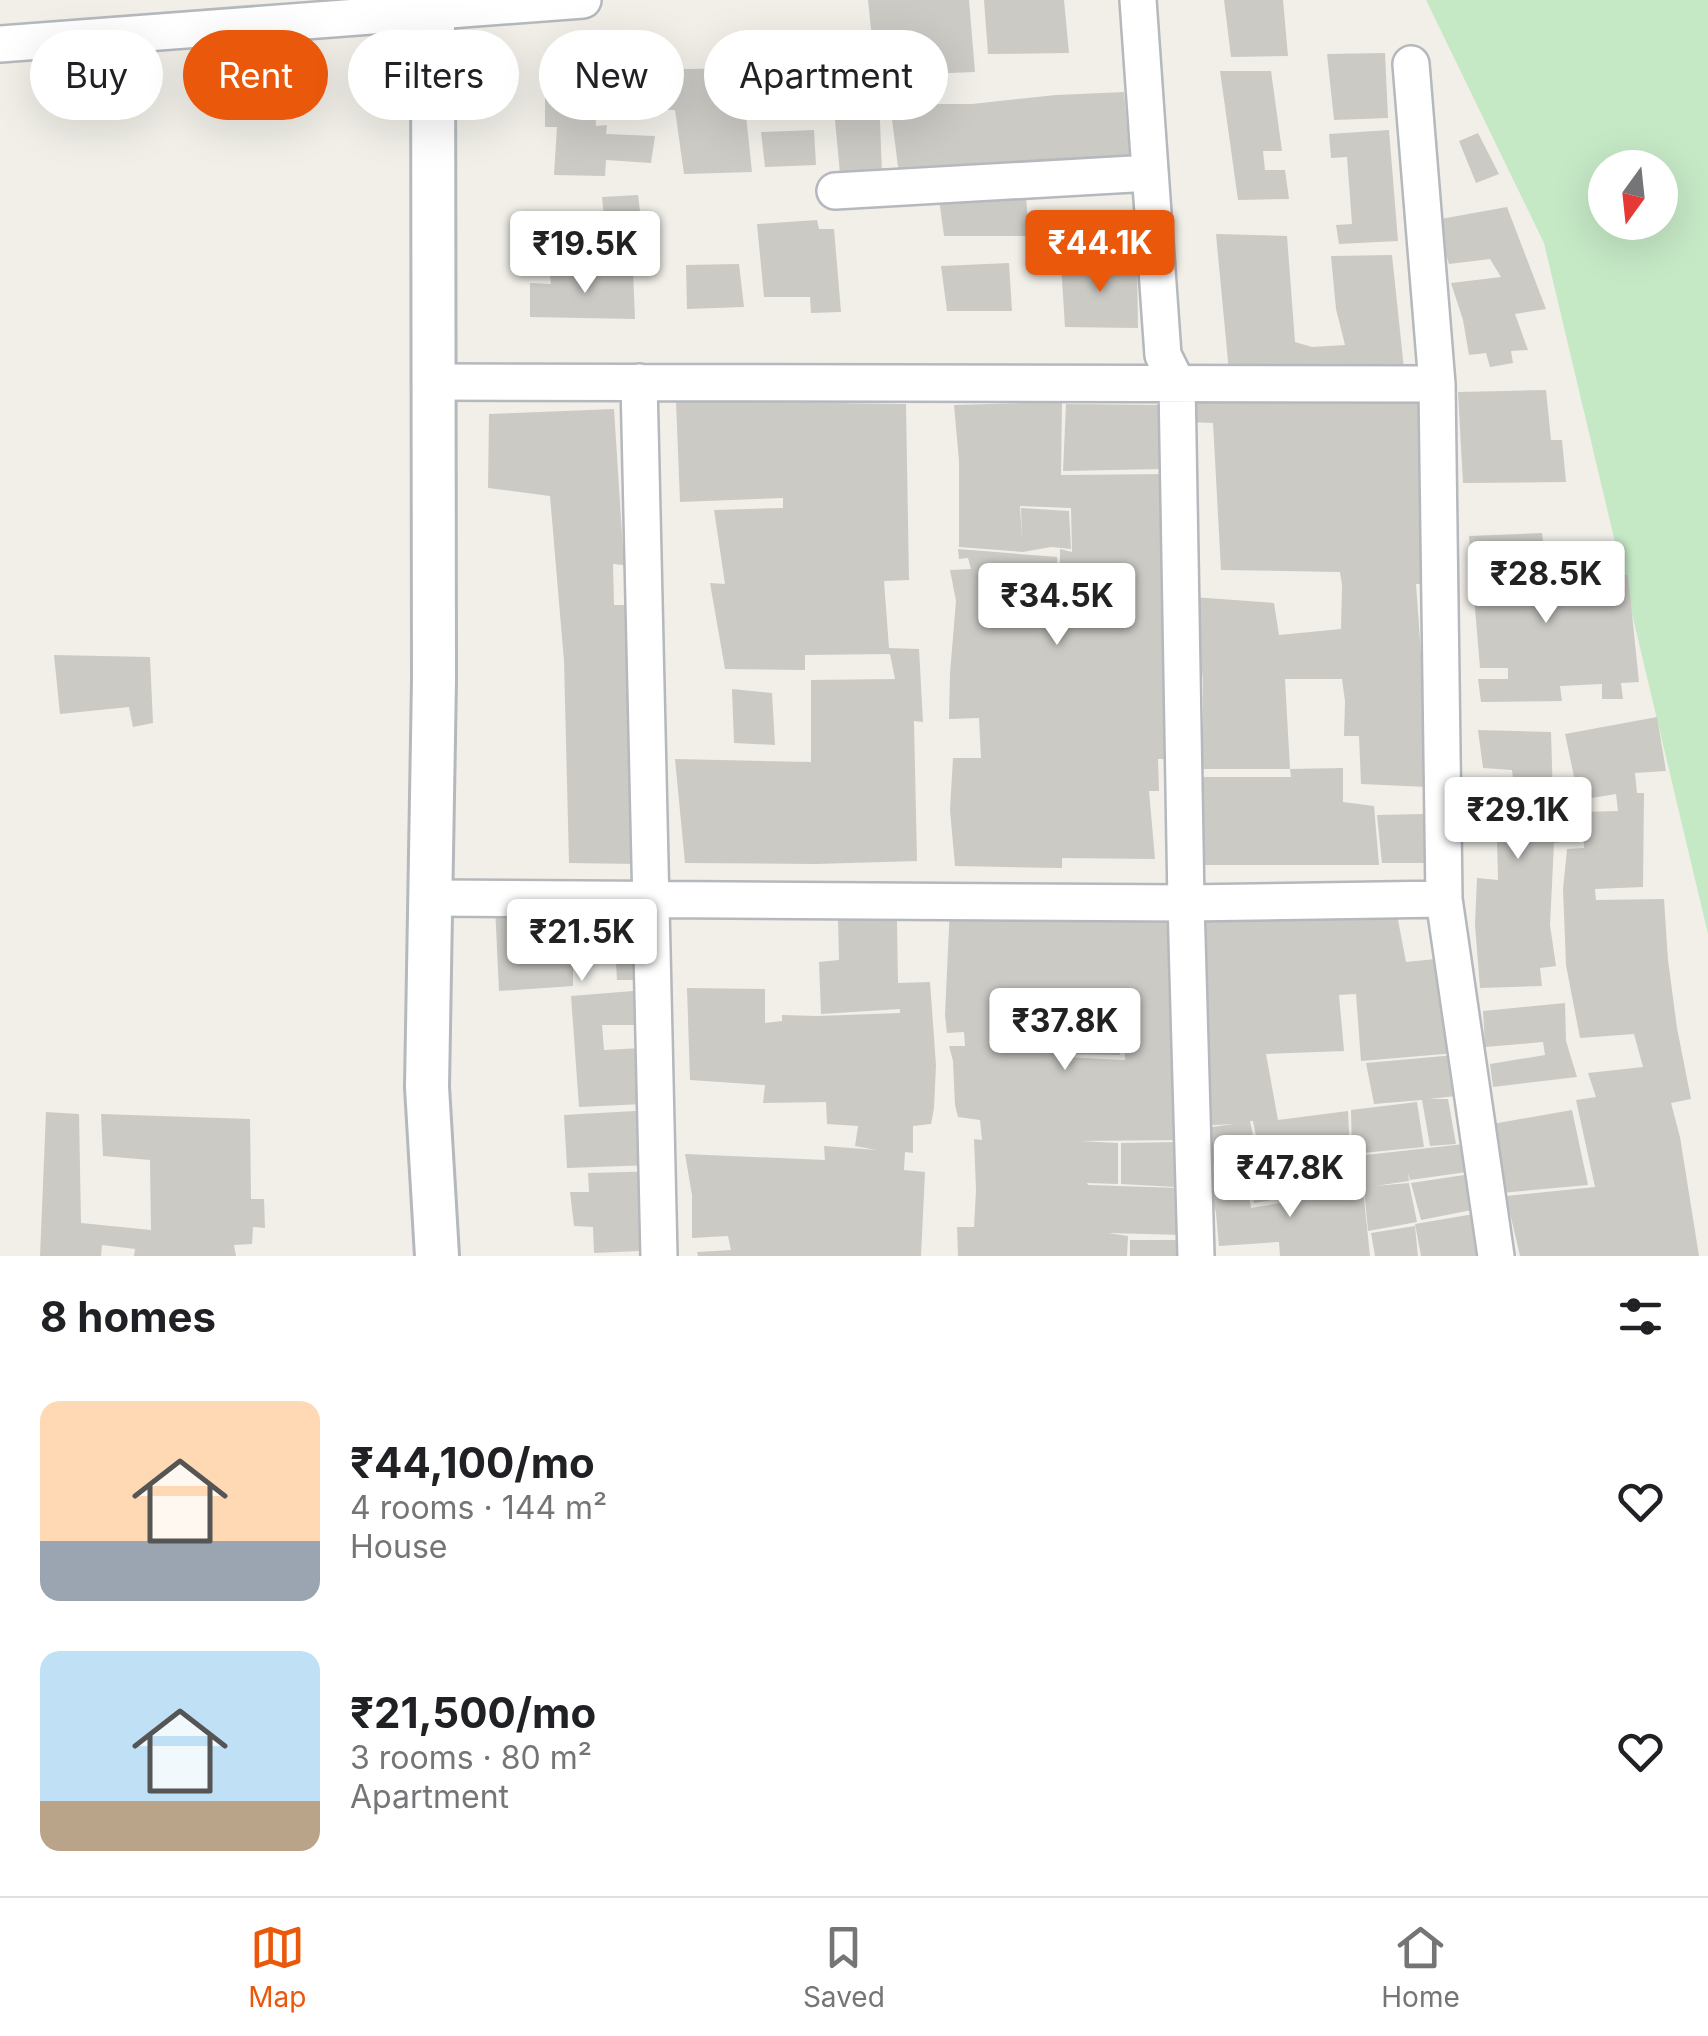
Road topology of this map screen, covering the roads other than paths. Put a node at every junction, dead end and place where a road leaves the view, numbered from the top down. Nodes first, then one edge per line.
1 (584, 0) edge
2 (1138, 0) edge
3 (433, 5) edge
4 (0, 44) edge
5 (1410, 64) dead end
6 (1150, 173) junction
7 (835, 190) dead end
8 (434, 382) junction
9 (638, 382) junction
10 (1178, 382) junction
11 (1438, 384) junction
12 (430, 898) junction
13 (651, 898) junction
14 (1444, 899) junction
15 (1186, 903) junction
16 (437, 1256) edge
17 (660, 1256) edge
18 (1196, 1256) edge
19 (1496, 1256) edge

1 - 3 street
2 - 6 street
3 - 4 street
3 - 8 street
5 - 11 street
6 - 7 street
6 - 10 street
8 - 9 street
8 - 12 street
9 - 10 street
9 - 13 street
10 - 11 street
10 - 15 street
11 - 14 street
12 - 13 street
12 - 16 street
13 - 15 street
13 - 17 street
14 - 15 street
14 - 19 street
15 - 18 street

